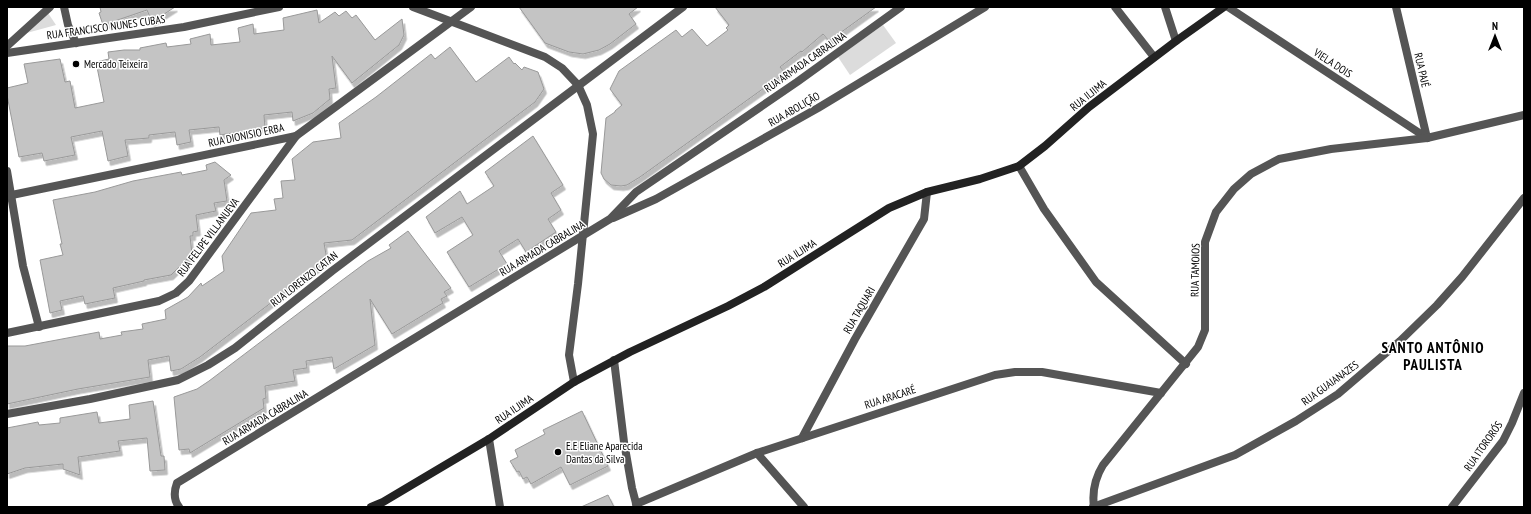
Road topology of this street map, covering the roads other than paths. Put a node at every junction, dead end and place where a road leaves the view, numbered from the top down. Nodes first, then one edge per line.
1 (50, 7) edge
2 (64, 7) edge
3 (279, 7) edge
4 (413, 7) edge
5 (471, 7) edge
6 (683, 7) edge
7 (901, 7) edge
8 (985, 7) edge
9 (1115, 7) edge
10 (1165, 7) edge
11 (1224, 7) edge
12 (1228, 7) edge
13 (1396, 7) edge
14 (270, 8) edge
15 (451, 22) junction
16 (1176, 41) junction
17 (76, 43) junction
18 (7, 46) edge
19 (7, 53) edge
20 (1154, 57) junction
21 (578, 85) junction
22 (1524, 115) edge
23 (296, 136) junction
24 (1427, 138) junction
25 (1019, 166) junction
26 (7, 171) edge
27 (927, 192) junction
28 (9, 195) edge
29 (1524, 198) edge
30 (610, 219) junction
31 (582, 236) junction
32 (39, 327) junction
33 (7, 333) edge
34 (614, 360) junction
35 (1186, 364) junction
36 (574, 382) junction
37 (1161, 393) junction
38 (1524, 393) edge
39 (7, 414) edge
40 (802, 438) junction
41 (489, 439) junction
42 (757, 453) junction
43 (637, 506) edge
44 (179, 507) edge
45 (371, 507) edge
46 (500, 507) edge
47 (804, 507) edge
48 (1093, 507) edge
49 (1452, 507) edge

1 - 18 street
2 - 17 street
3 - 14 street, RUA FRANCISCO NUNES CUBAS
4 - 15 street
5 - 15 street, RUA DIONISIO ERBA
6 - 21 street, RUA LORENZO CATAN
7 - 30 street, RUA ARMADA CABRALINA
8 - 30 street, RUA ABOLIÇÃO
9 - 20 street
10 - 16 street
11 - 16 main road, RUA ILJIMA
12 - 24 street, VIELA DOIS
13 - 24 street, RUA PAJÉ
14 - 17 street, RUA FRANCISCO NUNES CUBAS
15 - 21 street
15 - 23 street, RUA DIONISIO ERBA
16 - 20 main road, RUA ILJIMA
17 - 19 street, RUA FRANCISCO NUNES CUBAS
20 - 25 main road, RUA ILJIMA
21 - 31 street
21 - 39 street, RUA LORENZO CATAN
22 - 24 street, RUA TAMOIOS
23 - 28 street, RUA DIONISIO ERBA
23 - 32 street, RUA FELIPE VILLANUEVA
24 - 35 street, RUA TAMOIOS
25 - 27 main road, RUA ILJIMA
25 - 35 street
26 - 28 street
27 - 34 main road, RUA ILJIMA
27 - 40 street, RUA TAQUARI
28 - 32 street
29 - 48 street, RUA GUAIANAZES
30 - 31 street, RUA ARMADA CABRALINA
31 - 36 street
31 - 44 street, RUA ARMADA CABRALINA
32 - 33 street, RUA FELIPE VILLANUEVA
34 - 36 main road, RUA ILJIMA
34 - 43 street
35 - 37 street, RUA TAMOIOS
36 - 41 main road, RUA ILJIMA
37 - 40 street, RUA ARACARÉ
37 - 48 street, RUA TAMOIOS
38 - 49 street, RUA ITORORÓS
40 - 42 street, RUA ARACARÉ
41 - 45 main road, RUA ILJIMA
41 - 46 street
42 - 43 street, RUA ARACARÉ
42 - 47 street

